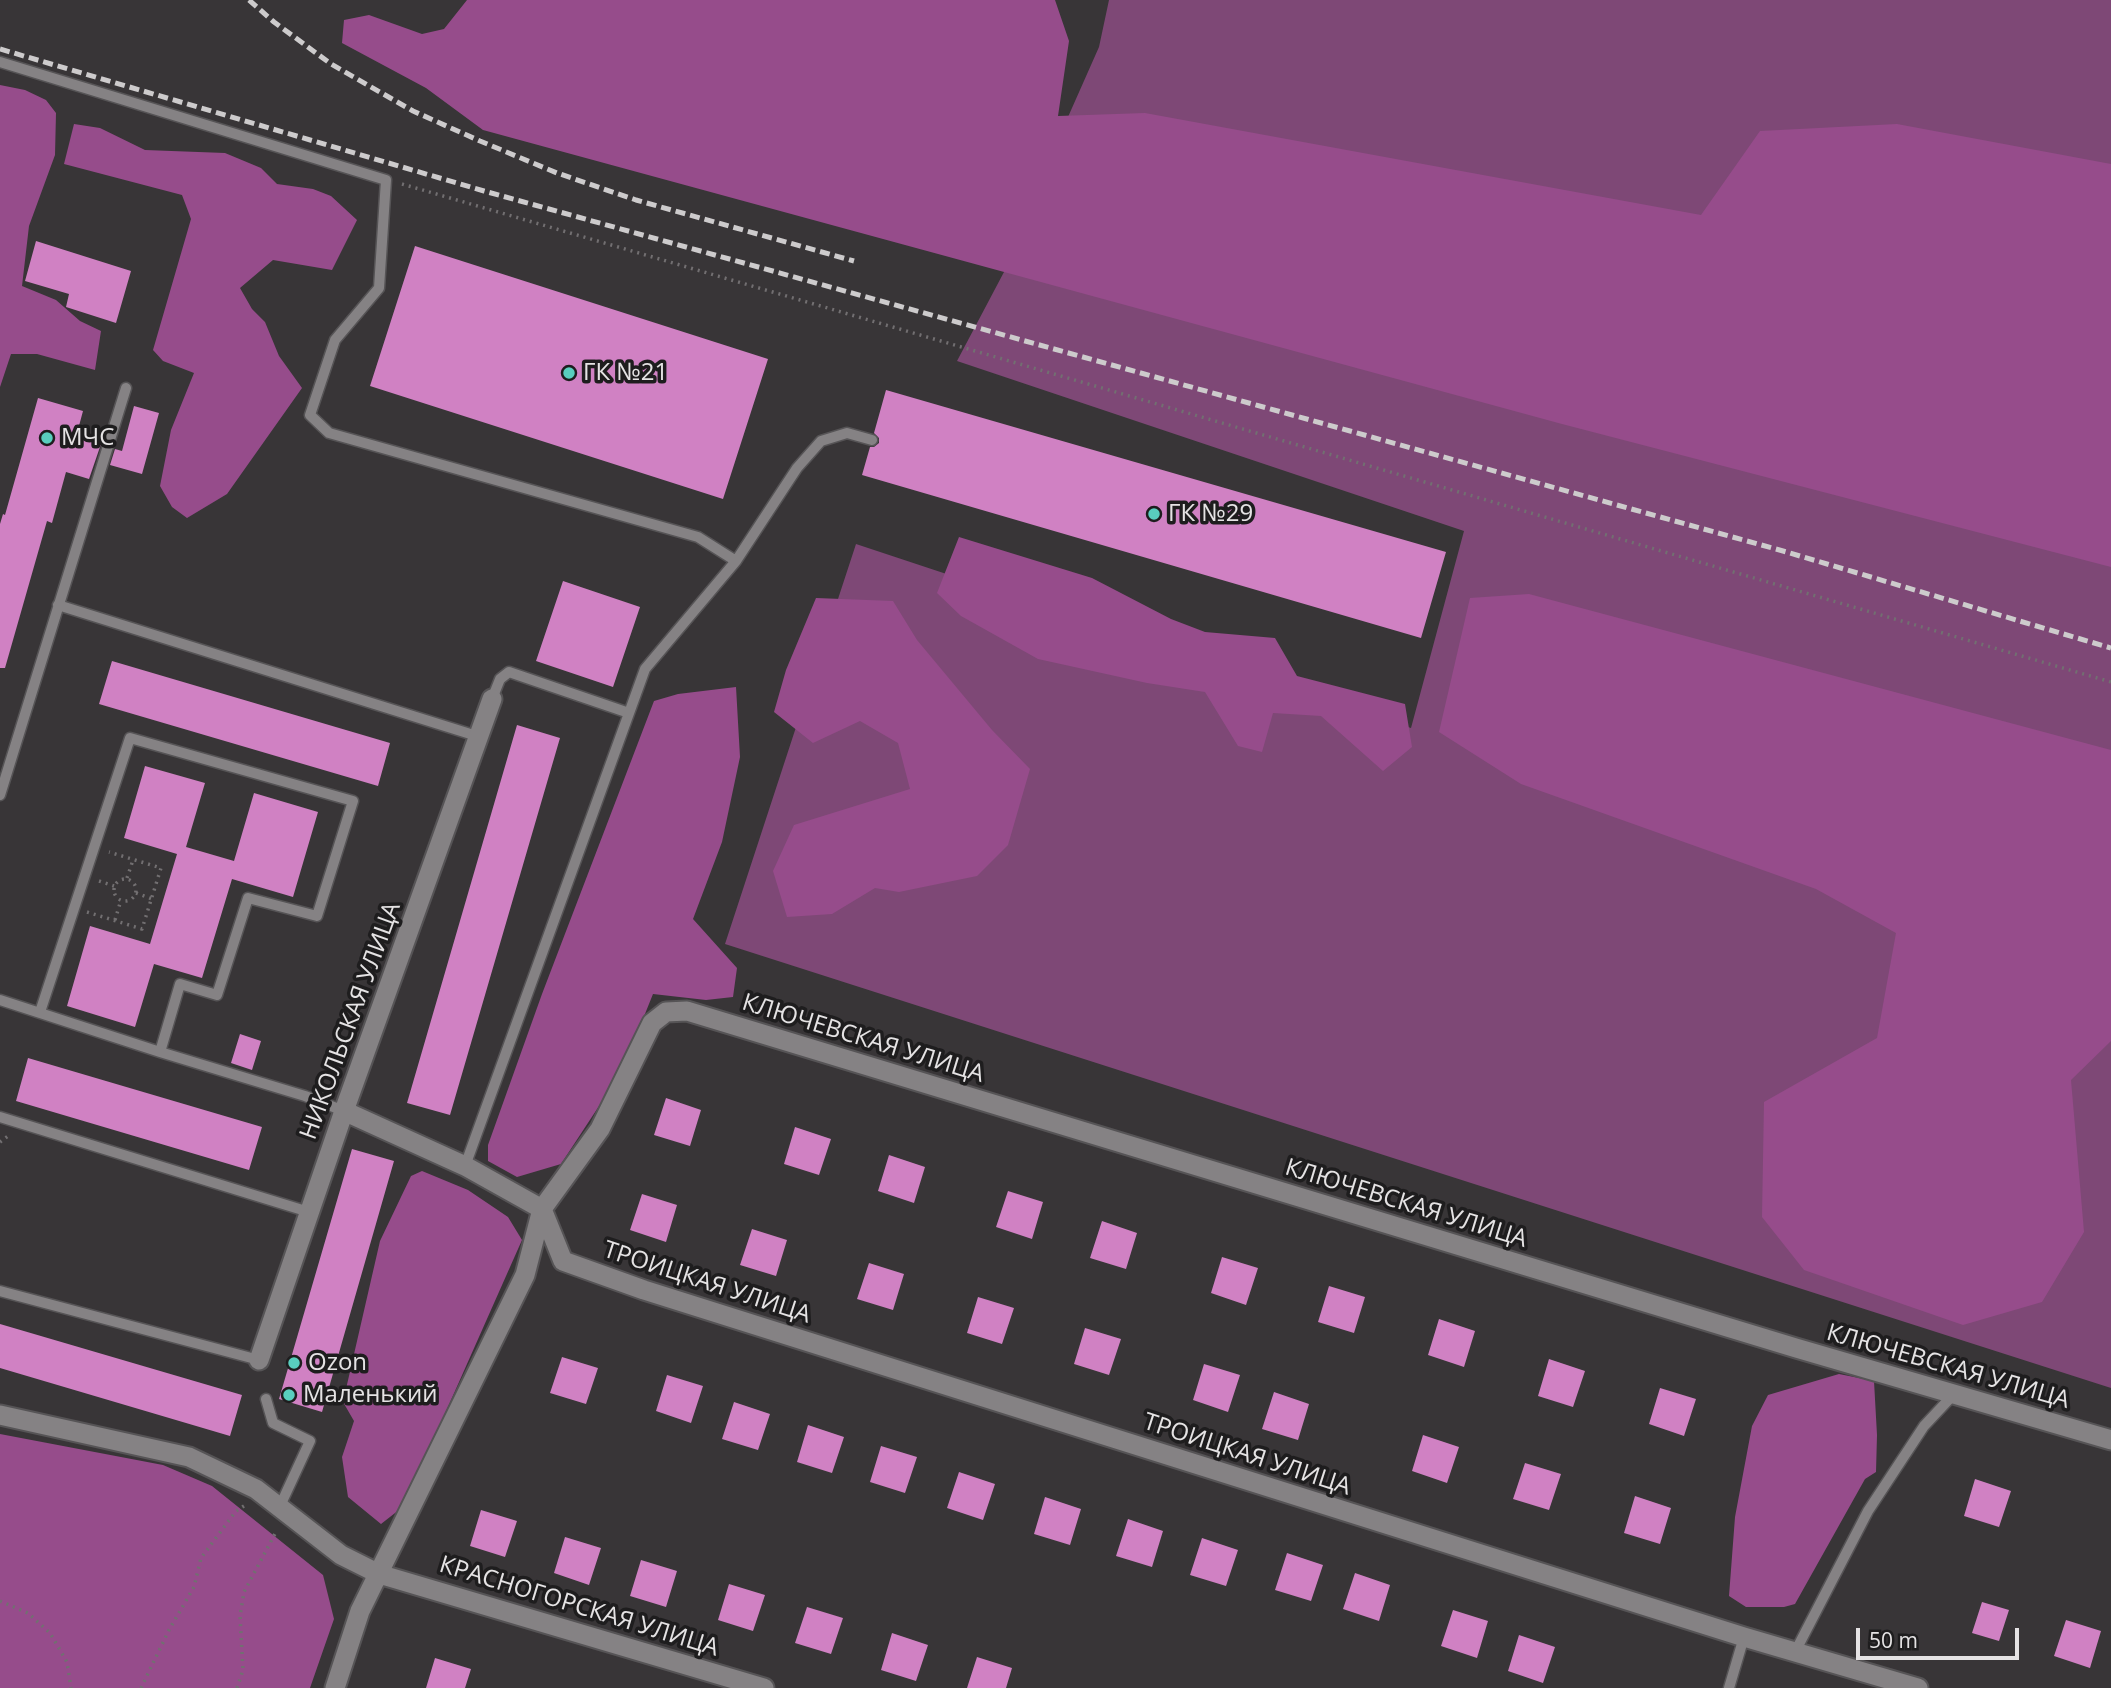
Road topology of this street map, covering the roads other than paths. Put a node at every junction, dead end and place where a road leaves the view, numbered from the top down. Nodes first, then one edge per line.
1 (0, 62) edge
2 (126, 388) dead end
3 (872, 440) dead end
4 (736, 561) junction
5 (58, 605) junction
6 (492, 699) joint
7 (629, 713) junction
8 (481, 737) junction
9 (0, 795) edge
10 (0, 1000) edge
11 (40, 1012) junction
12 (159, 1052) junction
13 (344, 1111) junction
14 (0, 1117) edge
15 (465, 1166) junction
16 (542, 1209) junction
17 (309, 1212) junction
18 (0, 1291) edge
19 (259, 1360) joint
20 (1954, 1394) junction
21 (266, 1399) dead end
22 (0, 1415) edge
23 (2111, 1440) edge
24 (283, 1510) junction
25 (379, 1574) junction
26 (1744, 1637) junction
27 (1796, 1652) junction
28 (335, 1688) edge
29 (764, 1688) edge
30 (1728, 1688) edge
31 (1918, 1688) edge

1 - 4 lane
2 - 5 lane
3 - 4 lane
4 - 7 lane
5 - 8 lane
5 - 9 lane
6 - 7 lane
6 - 8 street, НИКОЛЬСКАЯ УЛИЦА
7 - 15 lane
8 - 13 street, НИКОЛЬСКАЯ УЛИЦА
10 - 11 lane
11 - 12 lane
11 - 12 lane
12 - 13 lane
13 - 15 street
13 - 17 street, НИКОЛЬСКАЯ УЛИЦА
14 - 17 lane
15 - 16 street
16 - 20 street, КЛЮЧЕВСКАЯ УЛИЦА
16 - 25 street
16 - 26 street, ТРОИЦКАЯ УЛИЦА
17 - 19 street, НИКОЛЬСКАЯ УЛИЦА
18 - 19 lane
20 - 23 street, КЛЮЧЕВСКАЯ УЛИЦА
20 - 27 lane
21 - 24 lane
22 - 24 street, КРАСНОГОРСКАЯ УЛИЦА
24 - 25 street, КРАСНОГОРСКАЯ УЛИЦА
25 - 28 street
25 - 29 street, КРАСНОГОРСКАЯ УЛИЦА
26 - 27 street, ТРОИЦКАЯ УЛИЦА
26 - 30 lane
27 - 31 street, ТРОИЦКАЯ УЛИЦА

